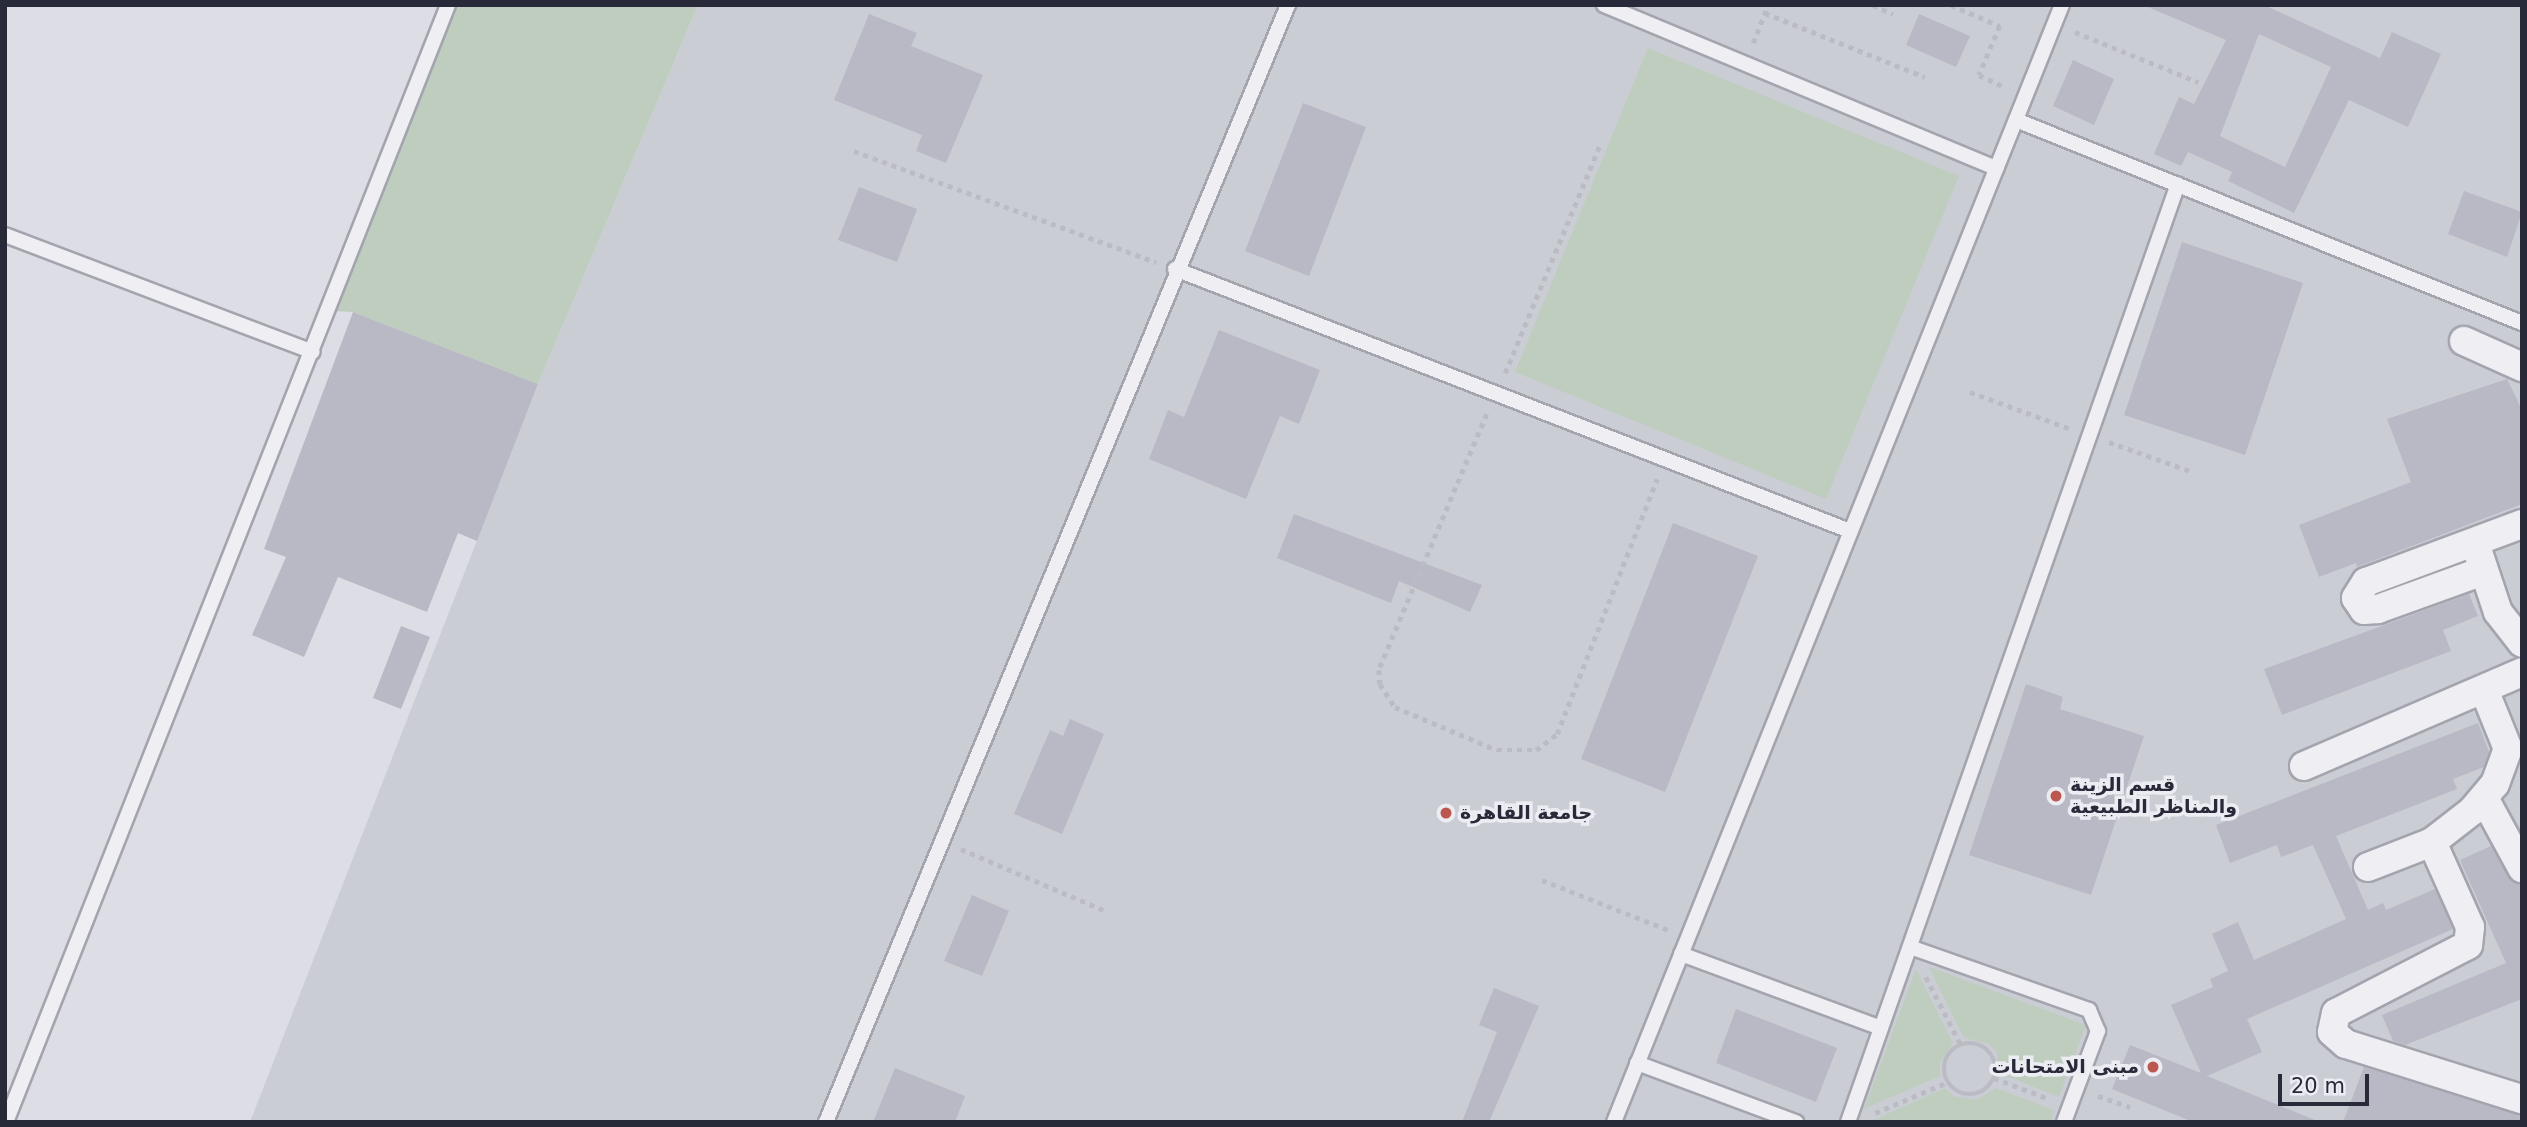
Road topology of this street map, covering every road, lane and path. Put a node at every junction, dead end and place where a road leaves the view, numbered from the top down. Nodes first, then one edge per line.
1 (448, 5) edge
2 (1288, 5) edge
3 (1604, 5) edge
4 (1768, 5) edge
5 (1951, 5) edge
6 (2062, 5) edge
7 (1877, 6) edge
8 (1765, 13) junction
9 (1893, 13) dead end
10 (2054, 24) junction
11 (1744, 64) junction
12 (1925, 77) dead end
13 (2199, 82) dead end
14 (2025, 95) junction
15 (2015, 120) junction
16 (1601, 145) dead end
17 (854, 151) dead end
18 (1996, 168) junction
19 (2178, 184) junction
20 (5, 235) edge
21 (1175, 269) junction
22 (2522, 323) edge
23 (2464, 341) dead end
24 (313, 352) junction
25 (2522, 367) edge
26 (1496, 394) junction
27 (1665, 459) junction
28 (2522, 524) edge
29 (1850, 531) junction
30 (2479, 558) junction
31 (2522, 643) edge
32 (2522, 672) edge
33 (2486, 692) junction
34 (2304, 766) dead end
35 (2484, 798) junction
36 (941, 840) junction
37 (2432, 842) junction
38 (2368, 867) dead end
39 (2522, 869) edge
40 (1542, 880) dead end
41 (1103, 911) dead end
42 (1688, 937) junction
43 (1910, 947) junction
44 (1681, 954) junction
45 (1881, 1028) junction
46 (1961, 1045) junction
47 (1637, 1063) junction
48 (1994, 1078) junction
49 (1948, 1082) junction
50 (2078, 1088) junction
51 (2522, 1099) edge
52 (2070, 1107) junction
53 (2130, 1108) dead end
54 (1867, 1117) dead end
55 (6, 1122) edge
56 (826, 1122) edge
57 (1614, 1122) edge
58 (1796, 1122) edge
59 (1848, 1122) edge
60 (2064, 1122) edge

1 - 24 lane
2 - 21 lane
3 - 11 lane
4 - 8 path
5 - 14 path
6 - 10 lane
7 - 9 path
8 - 11 path
8 - 12 path
10 - 13 path
10 - 14 lane
11 - 18 lane
14 - 15 lane
15 - 18 lane
15 - 19 lane
16 - 26 path
17 - 21 path
18 - 29 lane
19 - 22 lane
19 - 43 lane
20 - 24 lane
21 - 26 lane
21 - 36 lane
23 - 25 street
24 - 55 lane
26 - 27 lane
26 - 27 path
27 - 29 lane
28 - 30 street
29 - 42 lane
30 - 30 street
30 - 31 street
32 - 33 street
33 - 34 street
33 - 35 street
35 - 37 street
35 - 39 street
36 - 41 path
36 - 56 lane
37 - 38 street
37 - 51 street
40 - 42 path
42 - 44 lane
43 - 45 lane
43 - 46 path
43 - 50 lane
44 - 45 lane
44 - 47 lane
45 - 59 lane
46 - 48 path
46 - 49 path
47 - 57 lane
47 - 58 lane
48 - 49 path
48 - 52 path
49 - 54 path
50 - 52 lane
50 - 53 path
52 - 60 lane

